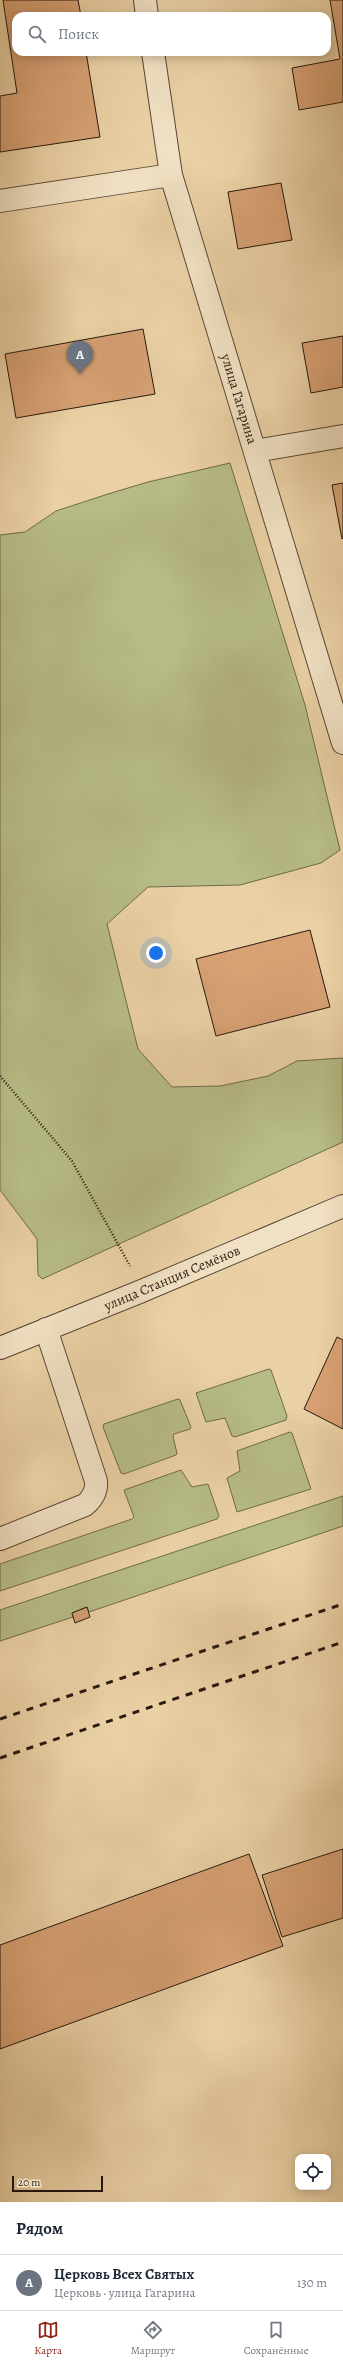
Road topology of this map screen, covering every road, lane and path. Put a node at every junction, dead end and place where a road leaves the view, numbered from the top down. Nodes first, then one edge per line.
1 (145, 0) edge
2 (146, 12) edge
3 (153, 56) edge
4 (171, 175) junction
5 (0, 201) edge
6 (343, 436) edge
7 (255, 451) junction
8 (343, 743) edge
9 (0, 1076) edge
10 (343, 1206) edge
11 (144, 1290) junction
12 (46, 1329) junction
13 (0, 1348) edge
14 (0, 1539) edge

1 - 2 street
3 - 4 street, улица Гагарина
4 - 5 street
4 - 7 street, улица Гагарина
6 - 7 street
7 - 8 street, улица Гагарина
9 - 11 path
10 - 11 street, улица Станция Семёнов
11 - 12 street, улица Станция Семёнов
12 - 13 street, улица Станция Семёнов
12 - 14 street

